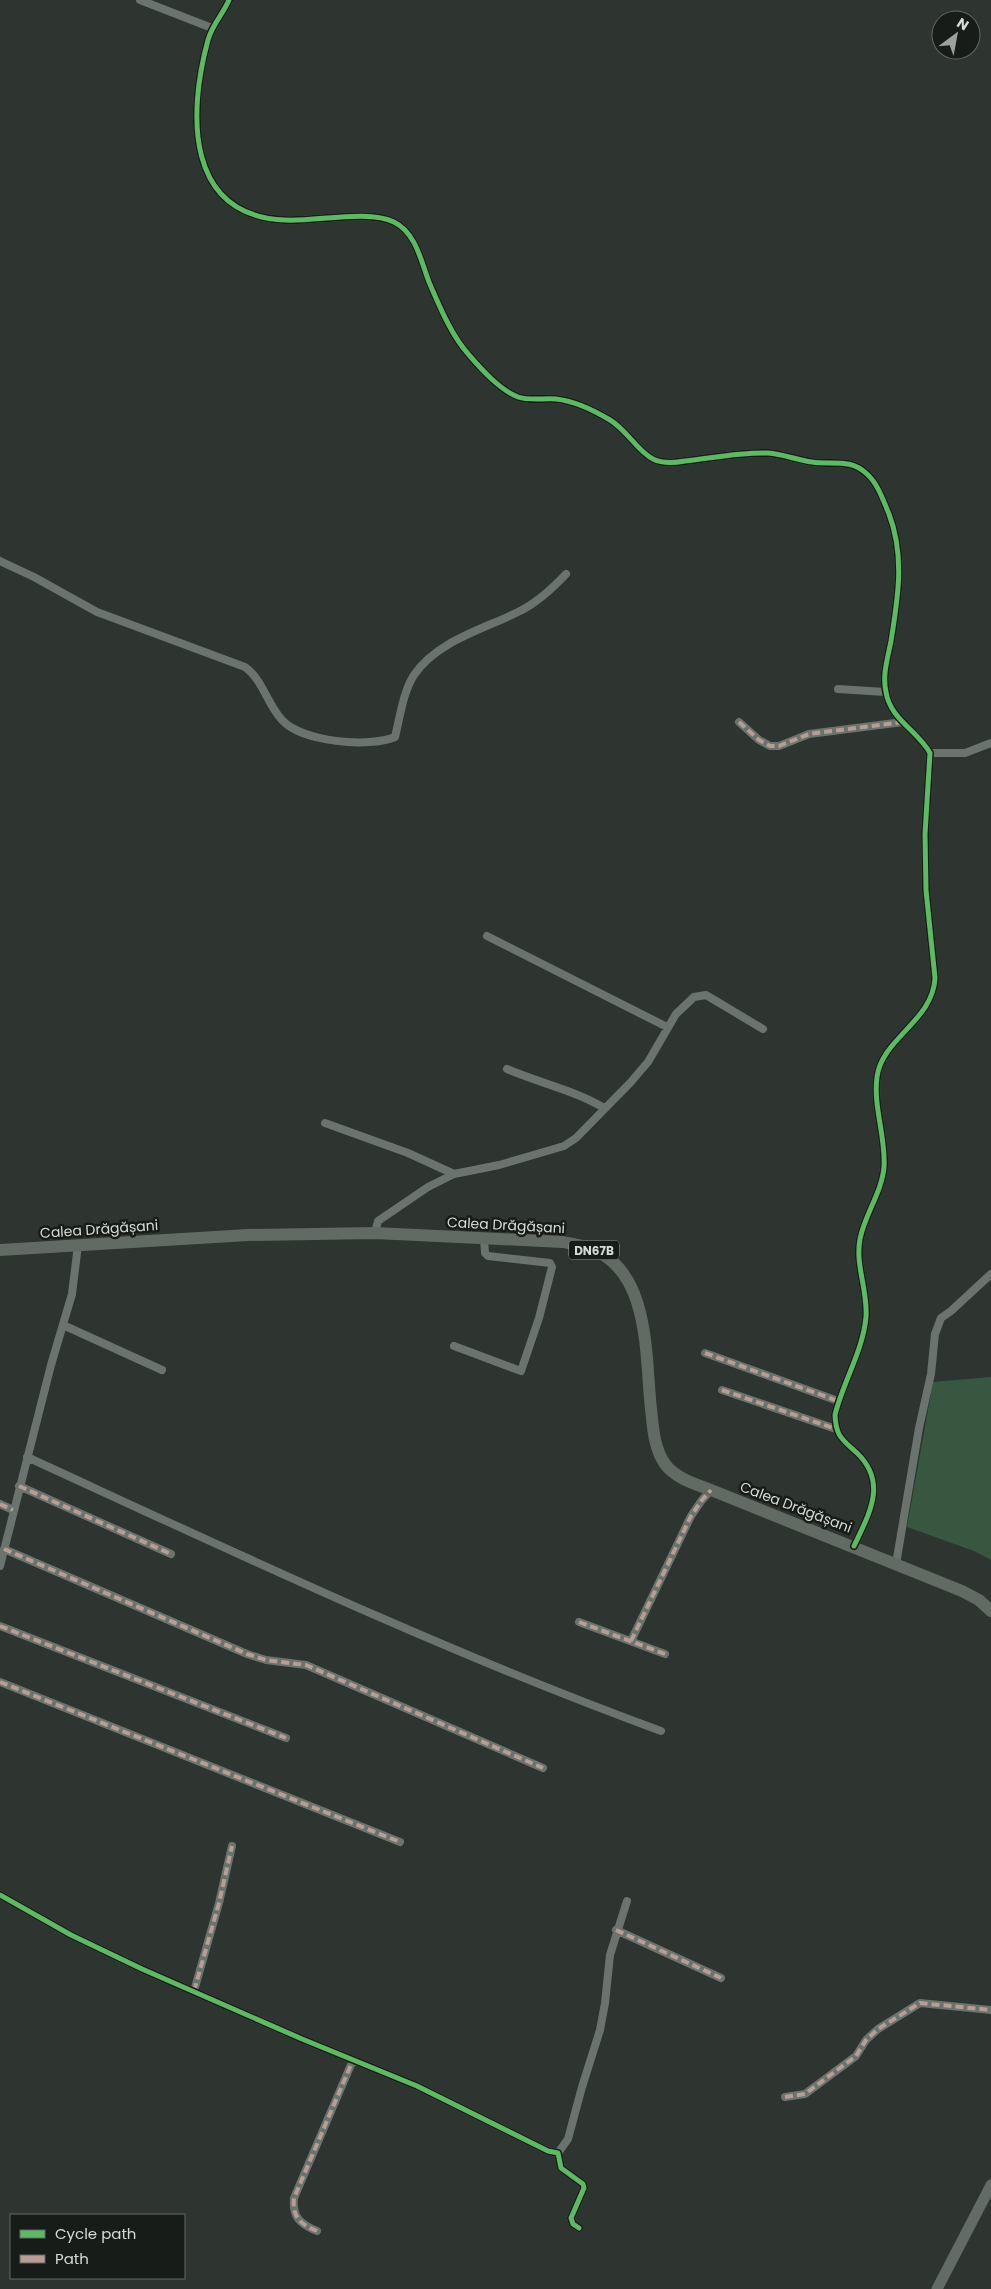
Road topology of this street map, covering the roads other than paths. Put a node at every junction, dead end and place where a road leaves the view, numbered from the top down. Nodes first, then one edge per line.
1 (140, 0) edge
2 (229, 0) edge
3 (212, 28) junction
4 (0, 561) edge
5 (566, 574) dead end
6 (838, 689) dead end
7 (886, 692) junction
8 (739, 722) dead end
9 (903, 722) junction
10 (991, 743) edge
11 (930, 753) junction
12 (487, 936) dead end
13 (668, 1027) junction
14 (763, 1029) dead end
15 (507, 1069) dead end
16 (604, 1108) junction
17 (325, 1123) dead end
18 (454, 1174) junction
19 (374, 1233) junction
20 (484, 1238) junction
21 (78, 1245) junction
22 (0, 1250) edge
23 (991, 1274) edge
24 (63, 1325) junction
25 (454, 1346) dead end
26 (705, 1353) dead end
27 (162, 1370) dead end
28 (722, 1390) dead end
29 (838, 1401) junction
30 (836, 1429) junction
31 (27, 1457) junction
32 (19, 1486) junction
33 (711, 1490) junction
34 (0, 1504) edge
35 (14, 1510) junction
36 (854, 1546) junction
37 (4, 1549) junction
38 (171, 1554) dead end
39 (896, 1564) junction
40 (0, 1566) edge
41 (991, 1611) edge
42 (579, 1622) dead end
43 (0, 1626) edge
44 (631, 1641) junction
45 (665, 1654) dead end
46 (0, 1682) edge
47 (661, 1731) dead end
48 (286, 1738) dead end
49 (543, 1768) dead end
50 (400, 1842) dead end
51 (232, 1846) dead end
52 (0, 1895) edge
53 (626, 1901) dead end
54 (616, 1930) junction
55 (721, 1978) dead end
56 (194, 1991) junction
57 (991, 2010) edge
58 (353, 2060) junction
59 (785, 2097) dead end
60 (558, 2153) junction
61 (991, 2185) edge
62 (579, 2228) dead end
63 (316, 2231) dead end
64 (937, 2289) edge

1 - 3 street
2 - 3 street
3 - 7 street
4 - 5 street
6 - 7 street
7 - 9 street
8 - 9 street
9 - 11 street
10 - 11 street
11 - 29 street
12 - 13 street
13 - 14 street
13 - 16 street
15 - 16 street
16 - 18 street
17 - 18 street
18 - 19 street
19 - 20 main road, Calea Drăgășani / DN67B
19 - 21 main road, Calea Drăgășani / DN67B
20 - 25 street
20 - 33 main road, Calea Drăgășani / DN67B
21 - 22 main road, Calea Drăgășani / DN67B
21 - 24 street
23 - 39 street
24 - 27 street
24 - 31 street
26 - 29 street
28 - 30 street
29 - 30 street
30 - 36 street
31 - 32 street
31 - 47 street
32 - 35 street
32 - 38 street
33 - 36 main road, Calea Drăgășani / DN67B
33 - 44 street
34 - 35 street
35 - 37 street
36 - 39 main road, Calea Drăgășani / DN67B
37 - 40 street
37 - 49 street
39 - 41 main road, Calea Drăgășani / DN67B
42 - 44 street
43 - 48 street
44 - 45 street
46 - 50 street
51 - 56 street
52 - 56 street
53 - 54 street
54 - 55 street
54 - 60 street
56 - 58 street
57 - 59 street
58 - 60 street
58 - 63 street
60 - 62 street
61 - 64 street

